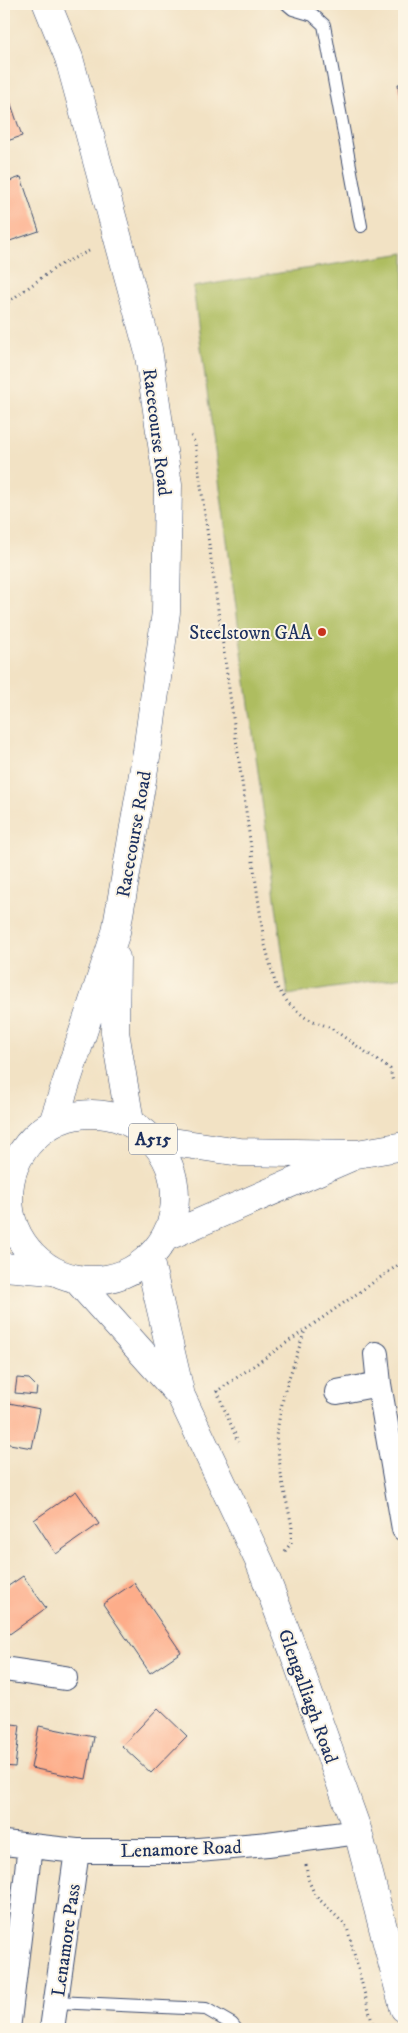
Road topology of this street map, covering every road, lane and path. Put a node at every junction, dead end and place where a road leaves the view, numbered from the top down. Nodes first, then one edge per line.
1 (47, 4) edge
2 (287, 4) edge
3 (361, 226) dead end
4 (116, 237) junction
5 (4, 305) edge
6 (190, 434) dead end
7 (116, 932) junction
8 (393, 1082) dead end
9 (130, 1122) junction
10 (54, 1123) junction
11 (152, 1139) junction
12 (404, 1146) edge
13 (357, 1154) junction
14 (11, 1165) edge
15 (166, 1237) junction
16 (149, 1258) junction
17 (404, 1261) edge
18 (4, 1267) edge
19 (64, 1275) junction
20 (305, 1329) junction
21 (376, 1354) dead end
22 (379, 1384) junction
23 (338, 1392) dead end
24 (184, 1404) junction
25 (404, 1529) edge
26 (260, 1563) junction
27 (4, 1669) edge
28 (66, 1678) dead end
29 (358, 1832) junction
30 (4, 1842) edge
31 (30, 1846) junction
32 (77, 1851) junction
33 (314, 1895) dead end
34 (56, 2002) junction
35 (404, 2008) edge
36 (8, 2029) edge
37 (52, 2029) edge
38 (236, 2029) edge
39 (374, 2029) edge

1 - 4 main road, Racecourse Road
2 - 3 lane
4 - 5 path
4 - 7 main road, Racecourse Road
6 - 8 path
7 - 9 main road, Racecourse Road
7 - 10 main road, Racecourse Road
9 - 10 main road, A515
9 - 11 main road, A515
10 - 14 main road, A515
11 - 13 main road, A515
11 - 15 main road, A515
12 - 13 main road, A515
13 - 15 main road, A515
14 - 19 main road, A515
15 - 16 main road, A515
16 - 19 main road, A515
16 - 24 main road, Glengalliagh Road
17 - 20 path
18 - 19 main road, A515
19 - 24 main road, Glengalliagh Road
20 - 24 path
20 - 26 path
21 - 22 street
22 - 23 street
22 - 25 street
24 - 26 main road, Glengalliagh Road
26 - 29 main road, Glengalliagh Road
27 - 28 street
29 - 32 street, Lenamore Road
29 - 35 main road, Glengalliagh Road
30 - 31 street, Lenamore Road
31 - 32 street, Lenamore Road
31 - 36 street
32 - 34 street, Lenamore Pass
33 - 39 path
34 - 37 street, Lenamore Pass
34 - 38 lane

